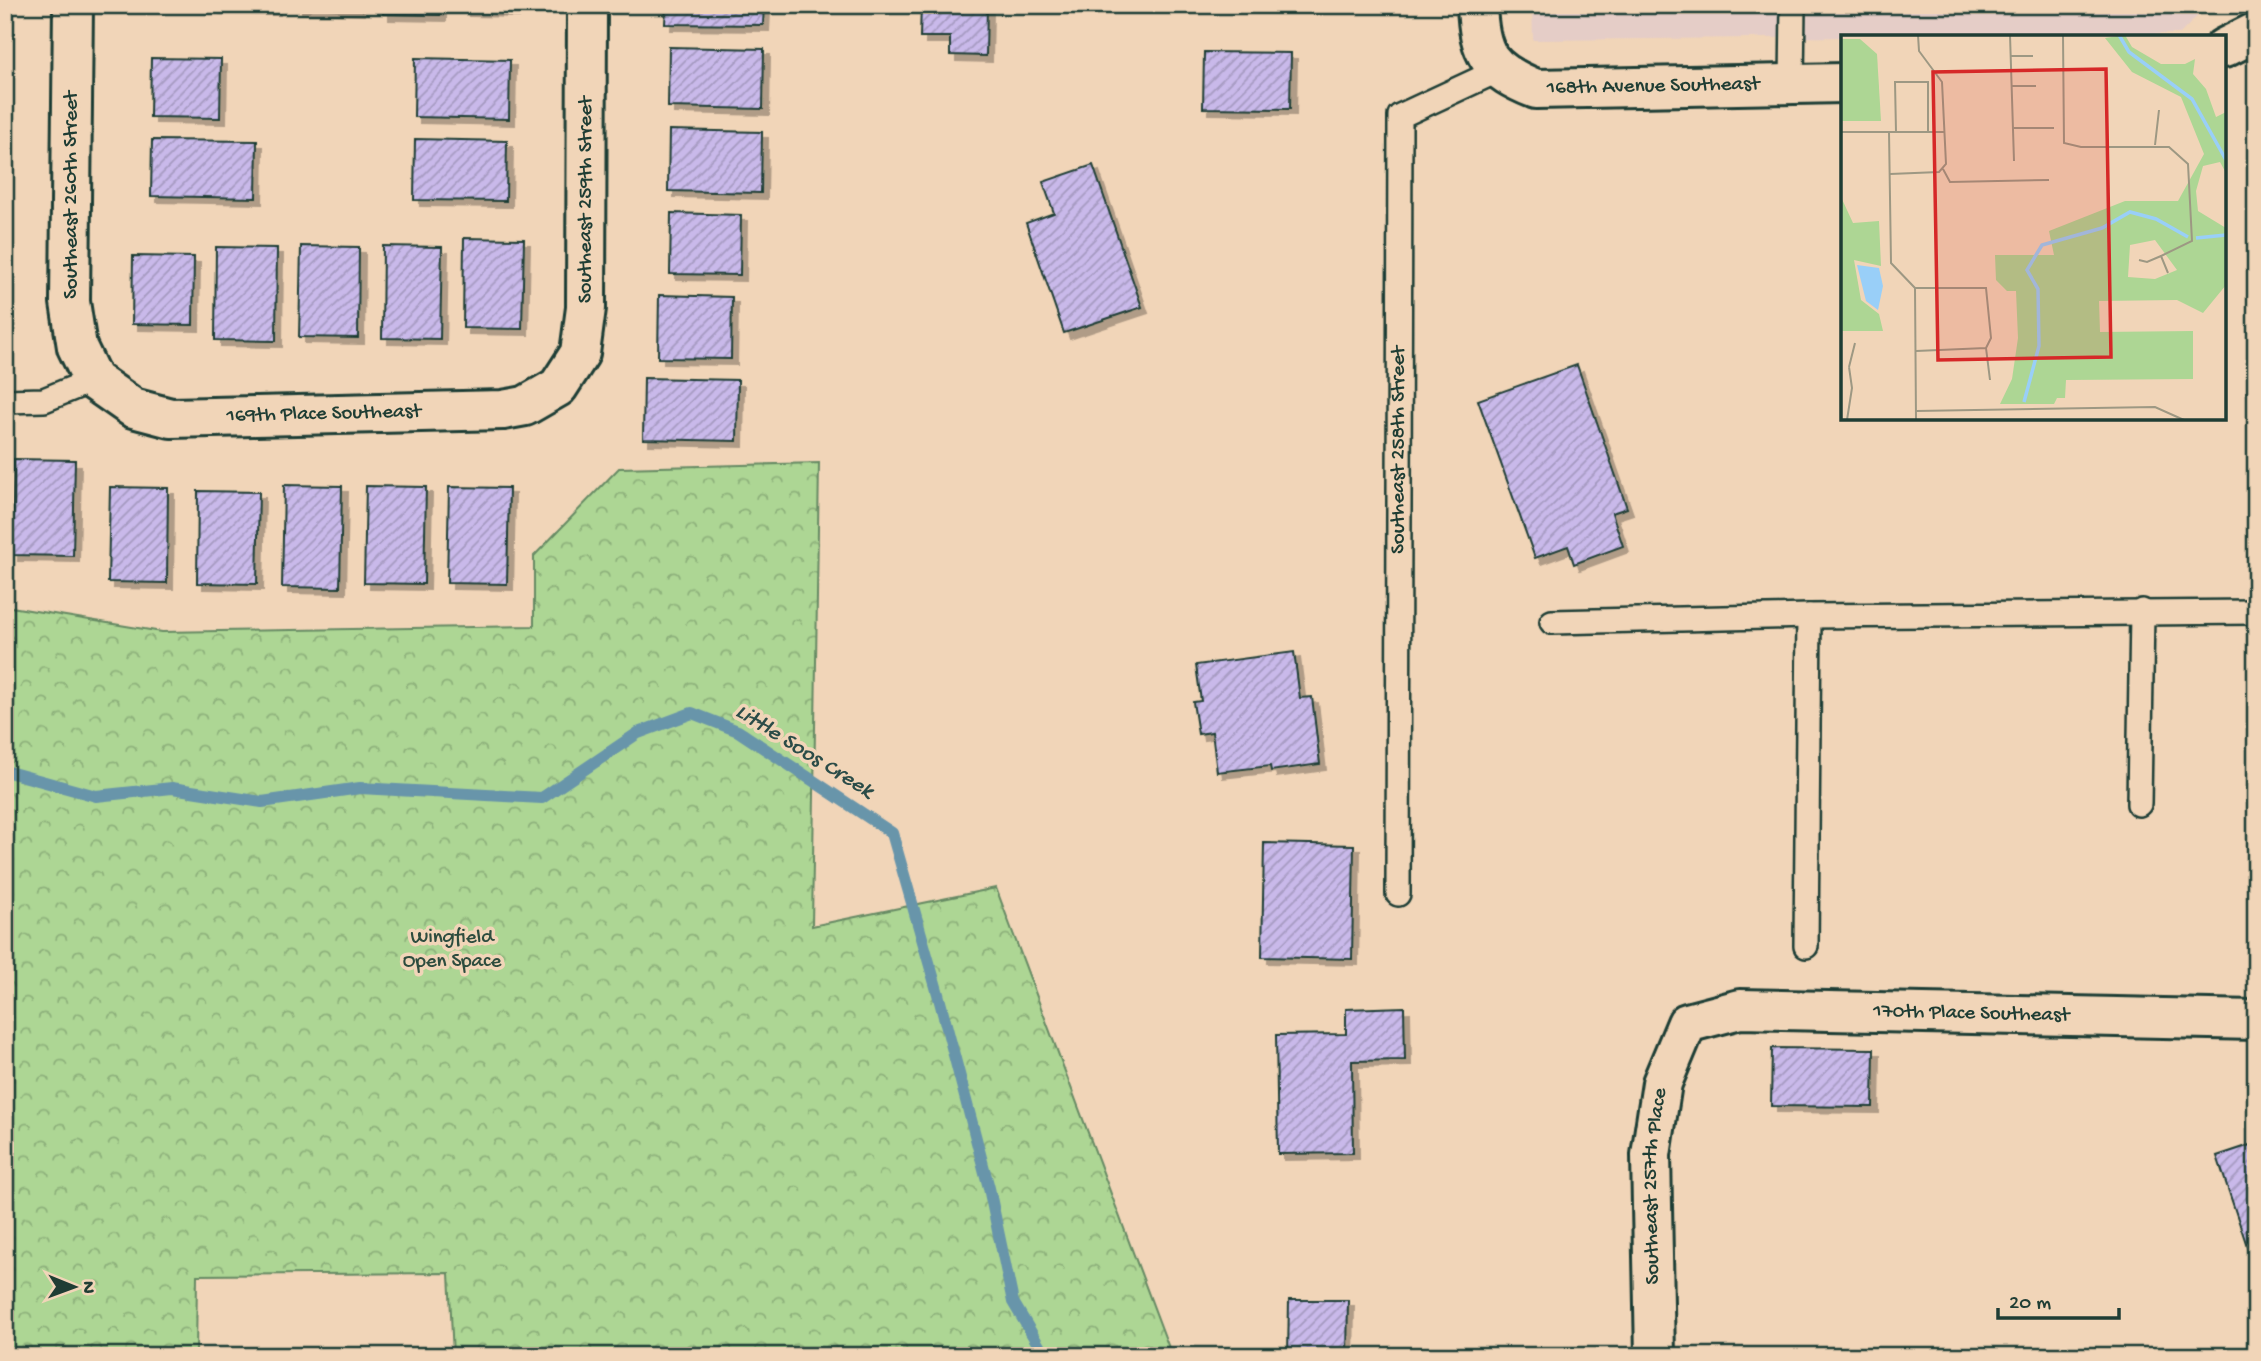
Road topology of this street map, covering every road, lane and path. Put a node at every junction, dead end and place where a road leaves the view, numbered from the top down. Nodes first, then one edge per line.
1 (73, 5) edge
2 (587, 5) edge
3 (1477, 5) edge
4 (1793, 5) edge
5 (2256, 32) edge
6 (2226, 47) edge
7 (1499, 70) junction
8 (1841, 83) edge
9 (1792, 85) junction
10 (93, 380) junction
11 (558, 387) joint
12 (5, 401) edge
13 (2142, 611) junction
14 (2256, 612) edge
15 (1809, 616) junction
16 (1552, 622) dead end
17 (2139, 804) dead end
18 (1398, 894) dead end
19 (1806, 946) dead end
20 (2256, 1020) edge
21 (1687, 1023) joint
22 (1655, 1356) edge

1 - 10 street, Southeast 260th Street
2 - 11 street, Southeast 259th Street
3 - 7 street, 168th Avenue Southeast
4 - 9 lane
5 - 6 street
7 - 9 street, 168th Avenue Southeast
7 - 18 lane, Southeast 258th Street
8 - 9 street, 168th Avenue Southeast
10 - 11 street, 169th Place Southeast
10 - 12 lane
13 - 14 lane
13 - 15 lane
13 - 17 lane
15 - 16 lane
15 - 19 lane
20 - 21 street, 170th Place Southeast
21 - 22 street, Southeast 257th Place

